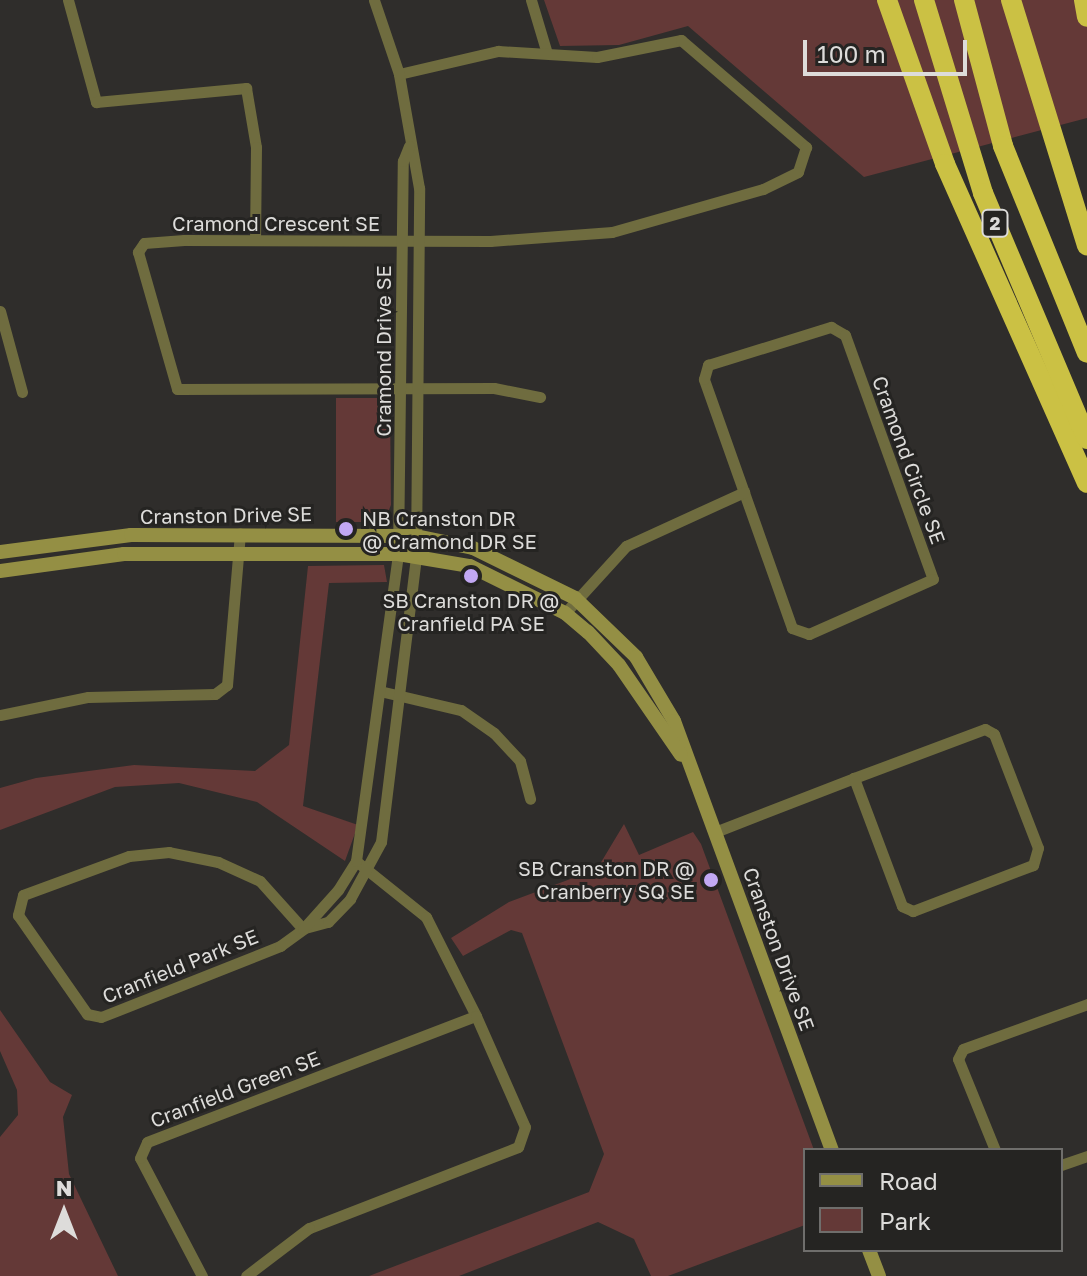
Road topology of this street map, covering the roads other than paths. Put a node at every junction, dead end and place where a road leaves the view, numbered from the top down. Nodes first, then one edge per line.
1 (68, 0) edge
2 (374, 0) edge
3 (531, 0) edge
4 (887, 0) edge
5 (924, 0) edge
6 (964, 0) edge
7 (1011, 0) edge
8 (1084, 0) edge
9 (1087, 17) edge
10 (546, 50) junction
11 (399, 74) junction
12 (409, 146) junction
13 (255, 239) junction
14 (402, 240) junction
15 (419, 240) junction
16 (1087, 245) edge
17 (0, 311) edge
18 (1087, 353) edge
19 (401, 388) junction
20 (418, 388) junction
21 (22, 392) dead end
22 (540, 397) dead end
23 (1087, 439) edge
24 (1087, 483) edge
25 (744, 492) junction
26 (240, 534) junction
27 (399, 535) junction
28 (416, 536) junction
29 (0, 552) edge
30 (398, 554) junction
31 (240, 555) junction
32 (416, 556) junction
33 (0, 571) edge
34 (575, 598) junction
35 (565, 613) junction
36 (384, 692) junction
37 (400, 695) junction
38 (0, 715) edge
39 (686, 762) junction
40 (854, 778) junction
41 (530, 799) dead end
42 (715, 832) junction
43 (356, 861) junction
44 (370, 873) junction
45 (303, 929) junction
46 (1087, 1004) edge
47 (476, 1016) junction
48 (831, 1148) edge
49 (994, 1148) edge
50 (1087, 1156) edge
51 (1063, 1164) edge
52 (870, 1252) edge
53 (202, 1276) edge
54 (246, 1276) edge
55 (879, 1276) edge

1 - 13 street
2 - 11 street
3 - 10 street
4 - 24 highway
5 - 23 highway, 2
6 - 18 highway
7 - 16 highway
8 - 9 highway
10 - 11 street
10 - 15 street
11 - 12 street
12 - 14 street
12 - 15 street
13 - 14 street, Cramond Crescent SE
13 - 19 street, Cramond Crescent SE
14 - 15 street, Cramond Drive SE
14 - 19 street, Cramond Drive SE
15 - 20 street, Cramond Drive SE
17 - 21 street
19 - 20 street
19 - 27 street, Cramond Drive SE
20 - 22 street
20 - 28 street, Cramond Drive SE
25 - 25 street, Cramond Circle SE
25 - 34 street
26 - 27 street, Cranston Drive SE
26 - 29 street, Cranston Drive SE
26 - 31 street
27 - 28 street, Cranston Drive SE
27 - 30 street, Cramond Drive SE
28 - 32 street, Cramond Drive SE
28 - 34 street, Cranston Drive SE
30 - 31 street, Cranston Drive SE
30 - 32 street, Cranston Drive SE
30 - 36 street, Cranfield Park SE
31 - 33 street, Cranston Drive SE
31 - 38 street
32 - 35 street, Cranston Drive SE
32 - 37 street, Cranfield Park SE
34 - 35 street
34 - 39 street, Cranston Drive SE
35 - 39 street, Cranston Drive SE
36 - 37 street
36 - 43 street, Cranfield Park SE
37 - 41 street
37 - 44 street, Cranfield Park SE
39 - 42 street, Cranston Drive SE
40 - 40 street
40 - 42 street
42 - 48 street, Cranston Drive SE
43 - 44 street
43 - 45 street, Cranfield Park SE
44 - 45 street, Cranfield Park SE
44 - 47 street
45 - 45 street, Cranfield Park SE
46 - 49 street
47 - 53 street, Cranfield Green SE
47 - 54 street
50 - 51 street
52 - 55 street

